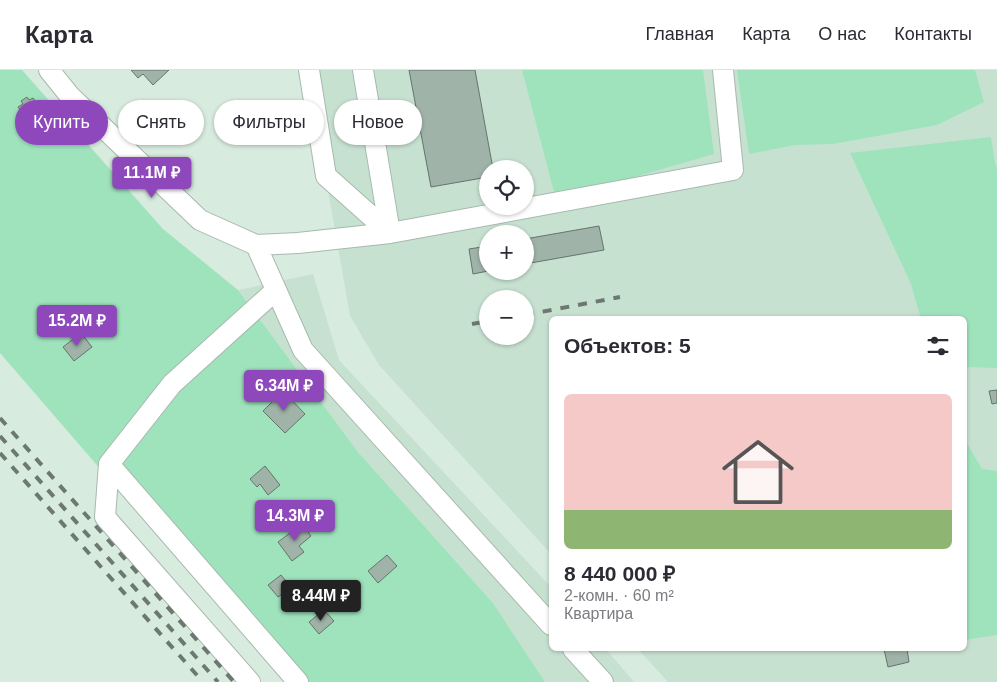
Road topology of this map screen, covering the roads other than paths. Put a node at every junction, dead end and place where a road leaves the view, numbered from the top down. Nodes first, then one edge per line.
1 (49, 70) edge
2 (309, 70) edge
3 (363, 70) edge
4 (724, 70) edge
5 (390, 233) junction
6 (256, 245) junction
7 (276, 290) junction
8 (108, 464) junction
9 (549, 623) edge
10 (575, 651) edge
11 (250, 682) edge
12 (298, 682) edge
13 (603, 682) edge

1 - 6 street
2 - 5 street
3 - 5 street
4 - 5 street
5 - 6 street
6 - 7 street
7 - 8 street
7 - 9 street
8 - 11 street
8 - 12 street
10 - 13 street

